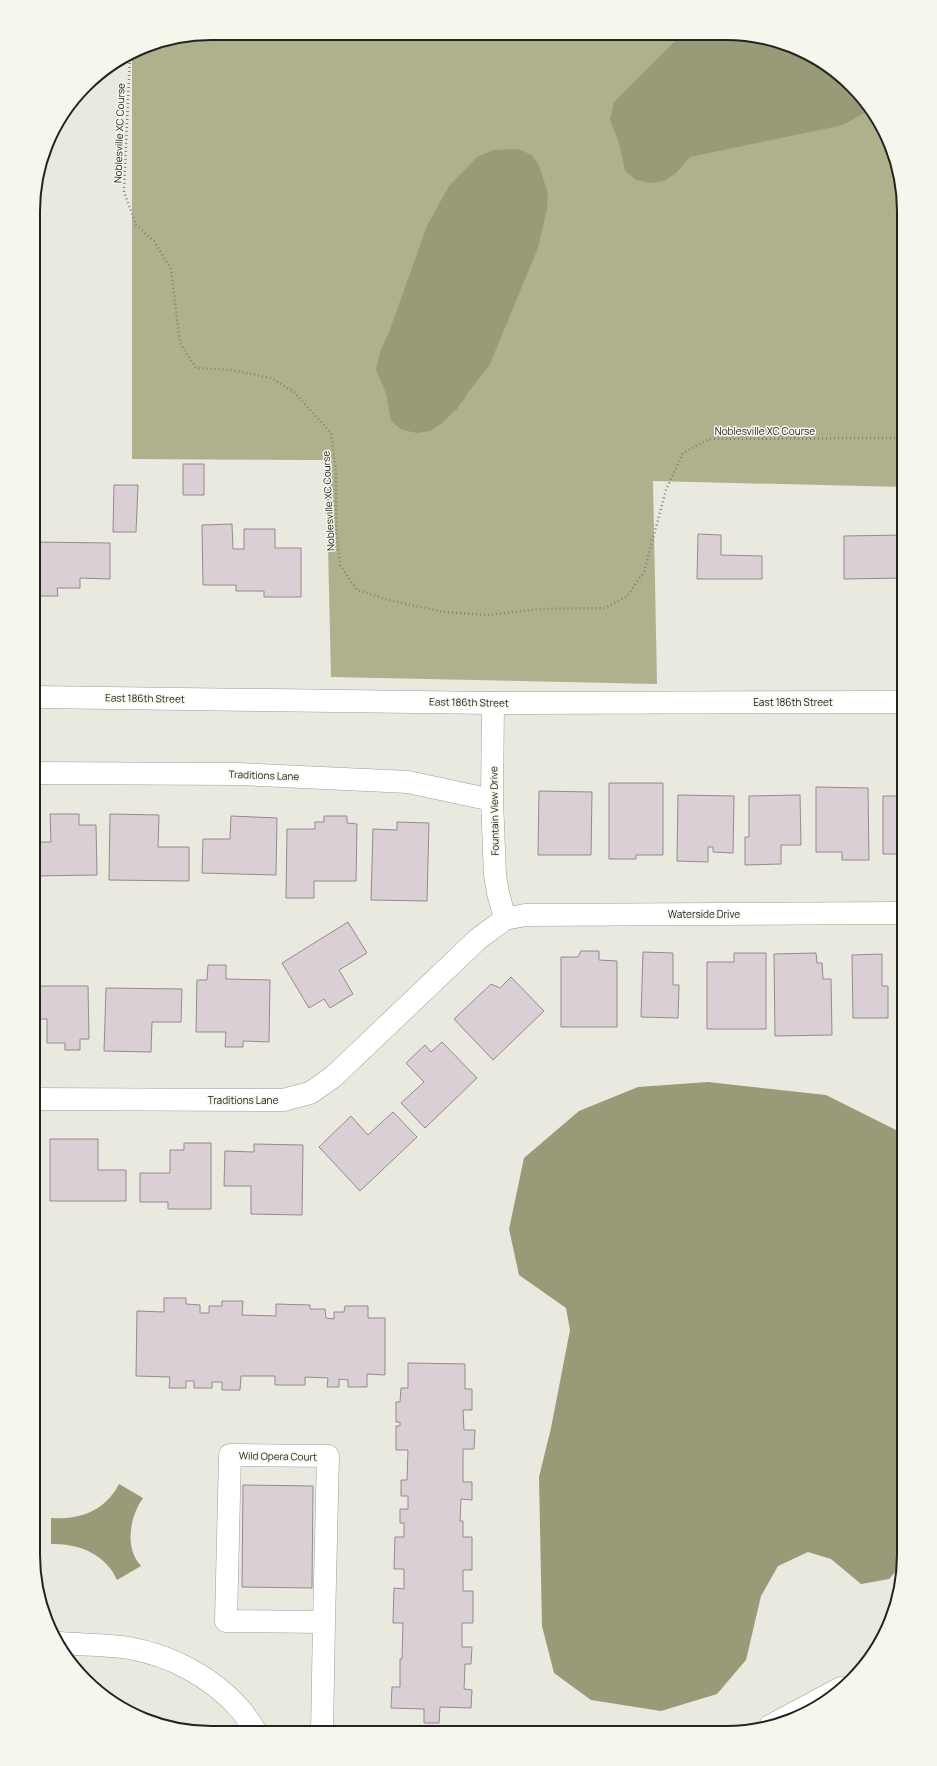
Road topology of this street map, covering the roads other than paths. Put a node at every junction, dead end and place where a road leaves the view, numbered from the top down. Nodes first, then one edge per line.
1 (40, 697) edge
2 (897, 702) edge
3 (494, 703) junction
4 (40, 773) edge
5 (492, 800) junction
6 (897, 913) edge
7 (505, 919) junction
8 (40, 1099) edge
9 (324, 1622) junction
10 (66, 1644) edge
11 (252, 1726) edge
12 (322, 1726) edge

1 - 3 street, East 186th Street
2 - 3 street, East 186th Street
3 - 5 street, Fountain View Drive
4 - 5 street, Traditions Lane
5 - 7 street, Fountain View Drive
6 - 7 street, Waterside Drive
7 - 8 street, Traditions Lane
9 - 9 street, Wild Opera Court
9 - 12 street, Wild Opera Court
10 - 11 street

